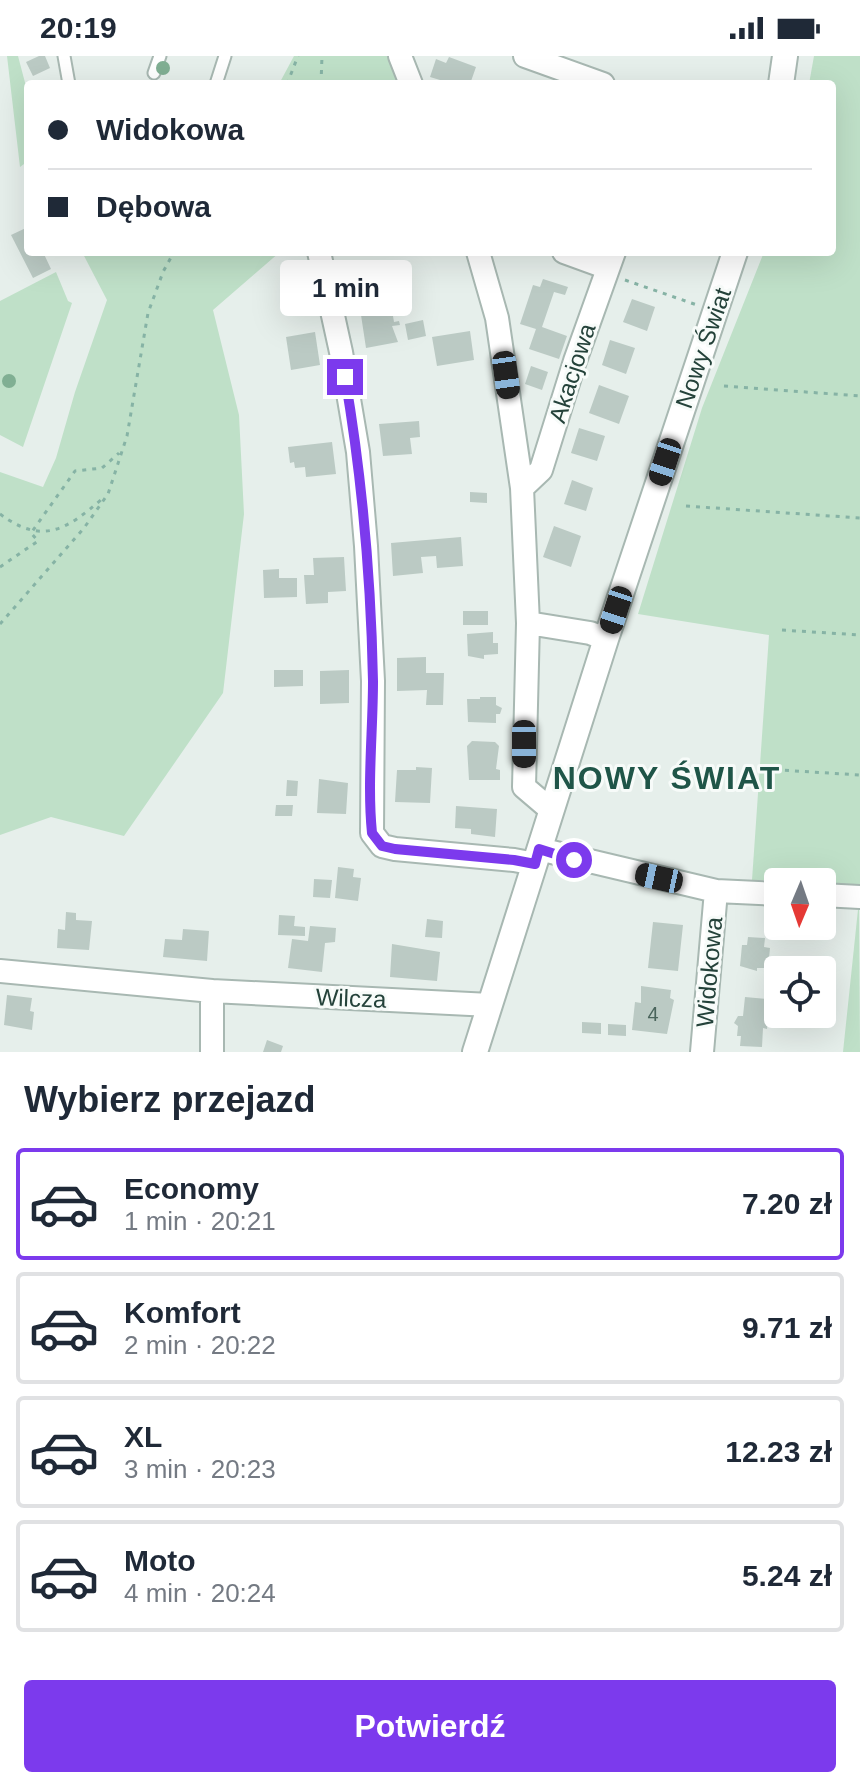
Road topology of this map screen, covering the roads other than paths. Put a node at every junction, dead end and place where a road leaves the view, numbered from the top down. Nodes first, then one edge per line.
1 (64, 56) edge
2 (160, 56) edge
3 (225, 56) edge
4 (400, 56) edge
5 (525, 56) edge
6 (785, 56) edge
7 (154, 73) dead end
8 (68, 80) edge
9 (217, 80) edge
10 (409, 80) edge
11 (592, 80) edge
12 (782, 80) edge
13 (320, 256) edge
14 (479, 256) edge
15 (578, 256) edge
16 (734, 256) edge
17 (609, 265) edge
18 (522, 488) junction
19 (528, 623) junction
20 (606, 639) junction
21 (551, 810) junction
22 (537, 857) junction
23 (716, 891) junction
24 (764, 893) edge
25 (836, 896) edge
26 (860, 897) edge
27 (0, 971) edge
28 (212, 991) junction
29 (490, 1005) junction
30 (212, 1052) edge
31 (475, 1052) edge
32 (702, 1052) edge

1 - 8 lane
2 - 7 lane
3 - 9 lane
4 - 10 street
5 - 11 street
6 - 12 street
13 - 22 street, Widokowa
14 - 18 street
15 - 17 street
16 - 20 street, Nowy Świat
17 - 18 street, Akacjowa
18 - 19 street
19 - 20 street
19 - 21 street
20 - 21 street, Nowy Świat
21 - 22 street, Nowy Świat
22 - 23 street, Widokowa
22 - 29 street, Nowy Świat
23 - 24 street, Widokowa
23 - 32 street, Widokowa
25 - 26 street
27 - 28 street, Wilcza
28 - 29 street, Wilcza
28 - 30 street
29 - 31 street, Nowy Świat

